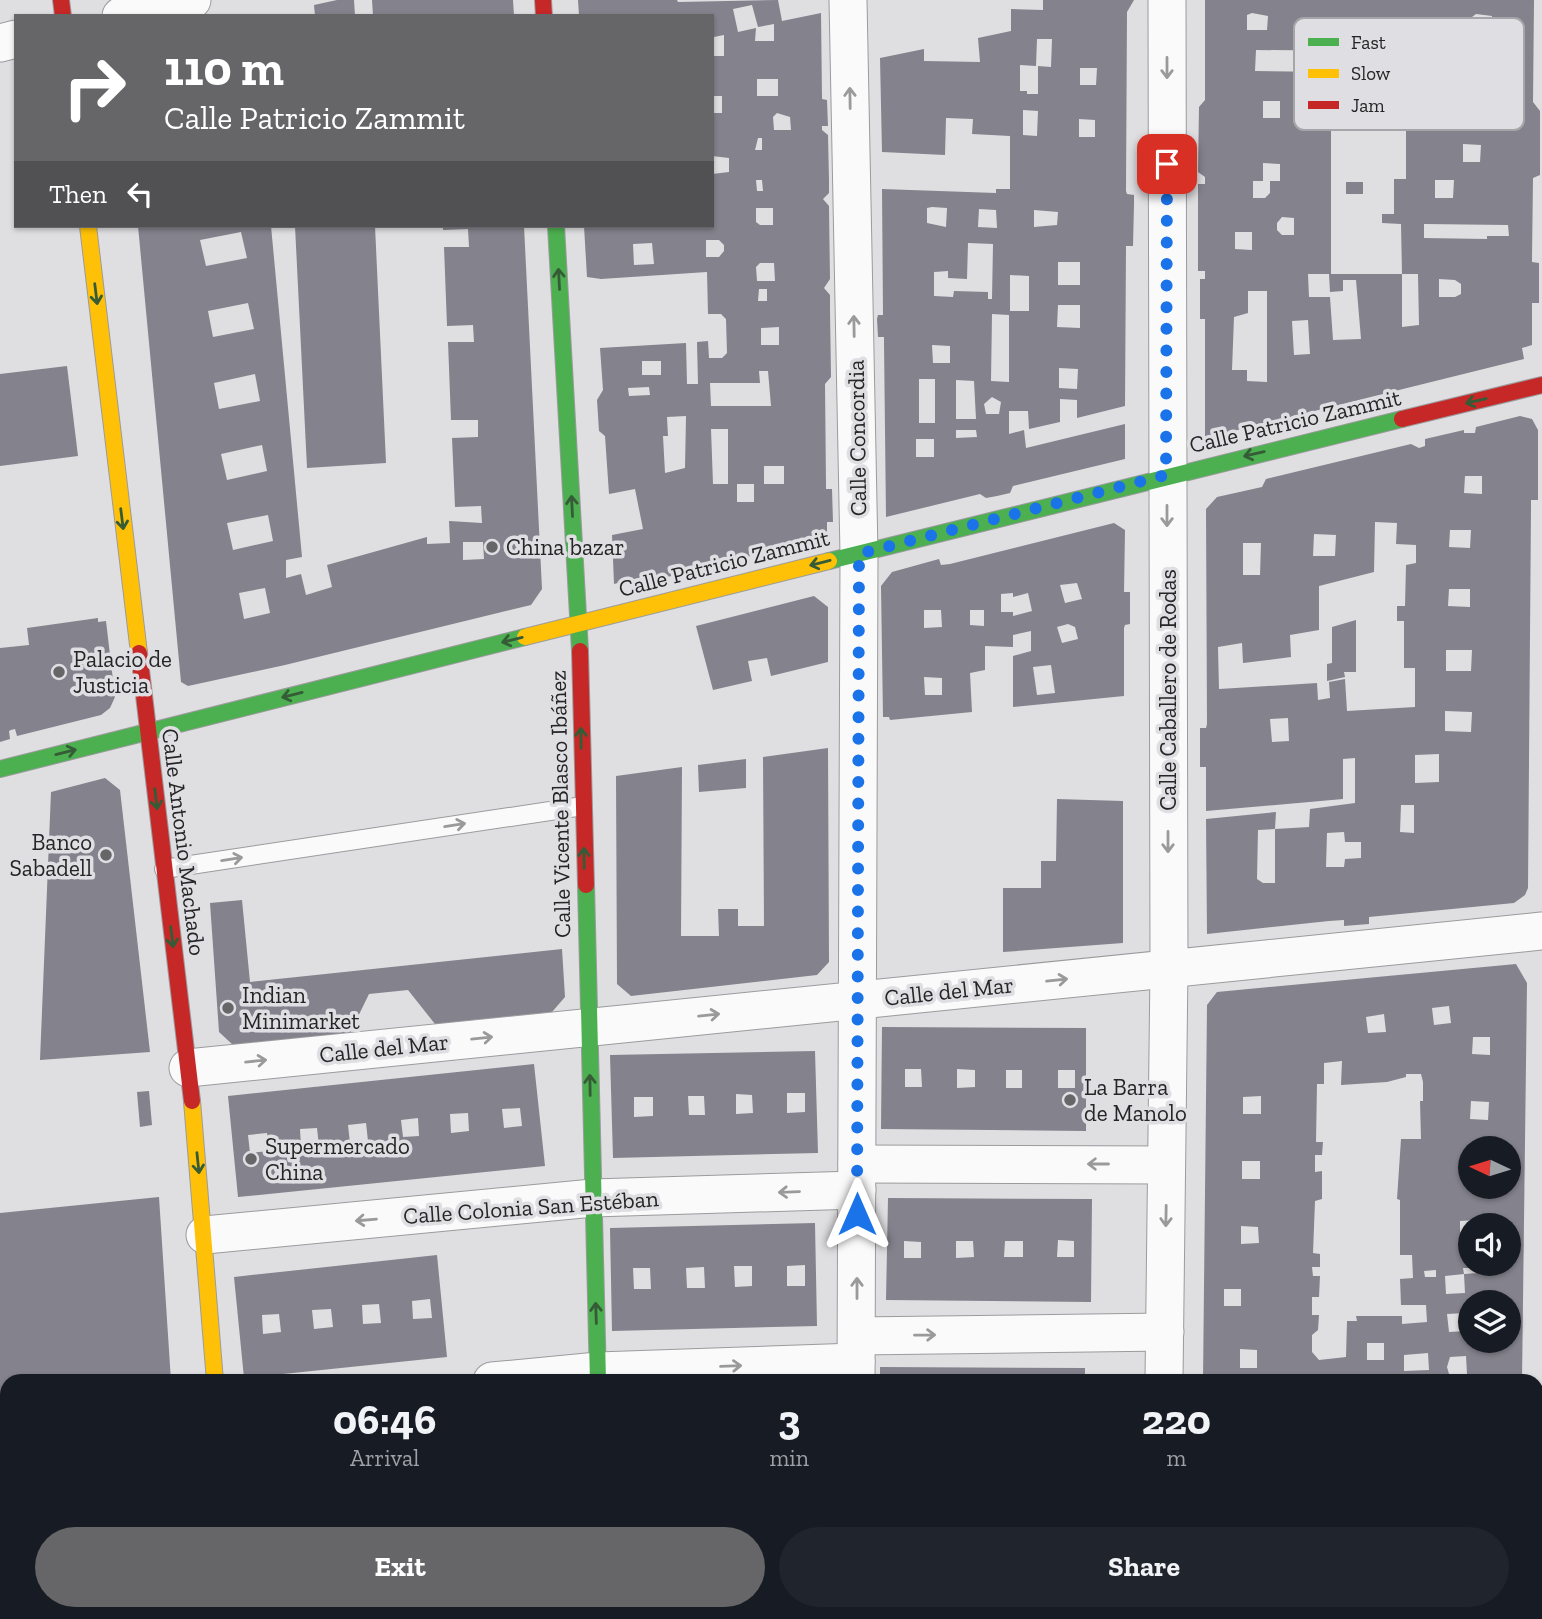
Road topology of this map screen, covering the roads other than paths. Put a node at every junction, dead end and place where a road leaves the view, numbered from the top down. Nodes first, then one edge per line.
1 (192, 0) edge
2 (848, 0) edge
3 (1167, 0) edge
4 (130, 14) edge
5 (88, 228) edge
6 (556, 228) edge
7 (1542, 385) edge
8 (1166, 475) junction
9 (859, 554) junction
10 (579, 623) junction
11 (147, 731) junction
12 (0, 769) edge
13 (583, 806) junction
14 (164, 869) junction
15 (1542, 931) edge
16 (1169, 968) junction
17 (857, 1000) junction
18 (588, 1027) junction
19 (188, 1068) junction
20 (1166, 1164) junction
21 (857, 1177) junction
22 (593, 1198) junction
23 (205, 1235) junction
24 (1165, 1332) junction
25 (856, 1360) edge
26 (215, 1374) edge
27 (598, 1374) edge
28 (630, 1374) edge
29 (1164, 1374) edge

1 - 4 street
9 -> 2 street, Calle Concordia
3 -> 8 street, Calle Caballero de Rodas
5 -> 11 street, Calle Antonio Machado
10 -> 6 street, Calle Vicente Blasco Ibáñez
7 -> 8 street, Calle Patricio Zammit
8 - 9 street, Calle Patricio Zammit
8 -> 16 street, Calle Caballero de Rodas
9 -> 10 street, Calle Patricio Zammit
9 - 17 street, Calle Concordia
10 -> 11 street, Calle Patricio Zammit
13 -> 10 street, Calle Vicente Blasco Ibáñez
12 -> 11 street, Calle Patricio Zammit
11 -> 14 street, Calle Antonio Machado
14 -> 13 lane
18 -> 13 street, Calle Vicente Blasco Ibáñez
14 -> 19 street, Calle Antonio Machado
15 - 16 street, Calle del Mar
17 -> 16 street, Calle del Mar
16 - 20 street, Calle Caballero de Rodas
18 -> 17 street, Calle del Mar
17 - 21 street, Calle Concordia
19 -> 18 street, Calle del Mar
22 -> 18 street, Calle Vicente Blasco Ibáñez
19 -> 23 street, Calle Antonio Machado
20 -> 21 street, Calle Colonia San Estéban
20 -> 24 street, Calle Caballero de Rodas
21 -> 22 street, Calle Colonia San Estéban
25 -> 21 street, Calle Concordia
22 -> 23 street, Calle Colonia San Estéban
27 -> 22 street, Calle Vicente Blasco Ibáñez
23 - 26 street, Calle Antonio Machado
25 -> 24 street
24 - 29 street, Calle Caballero de Rodas
28 -> 25 street

